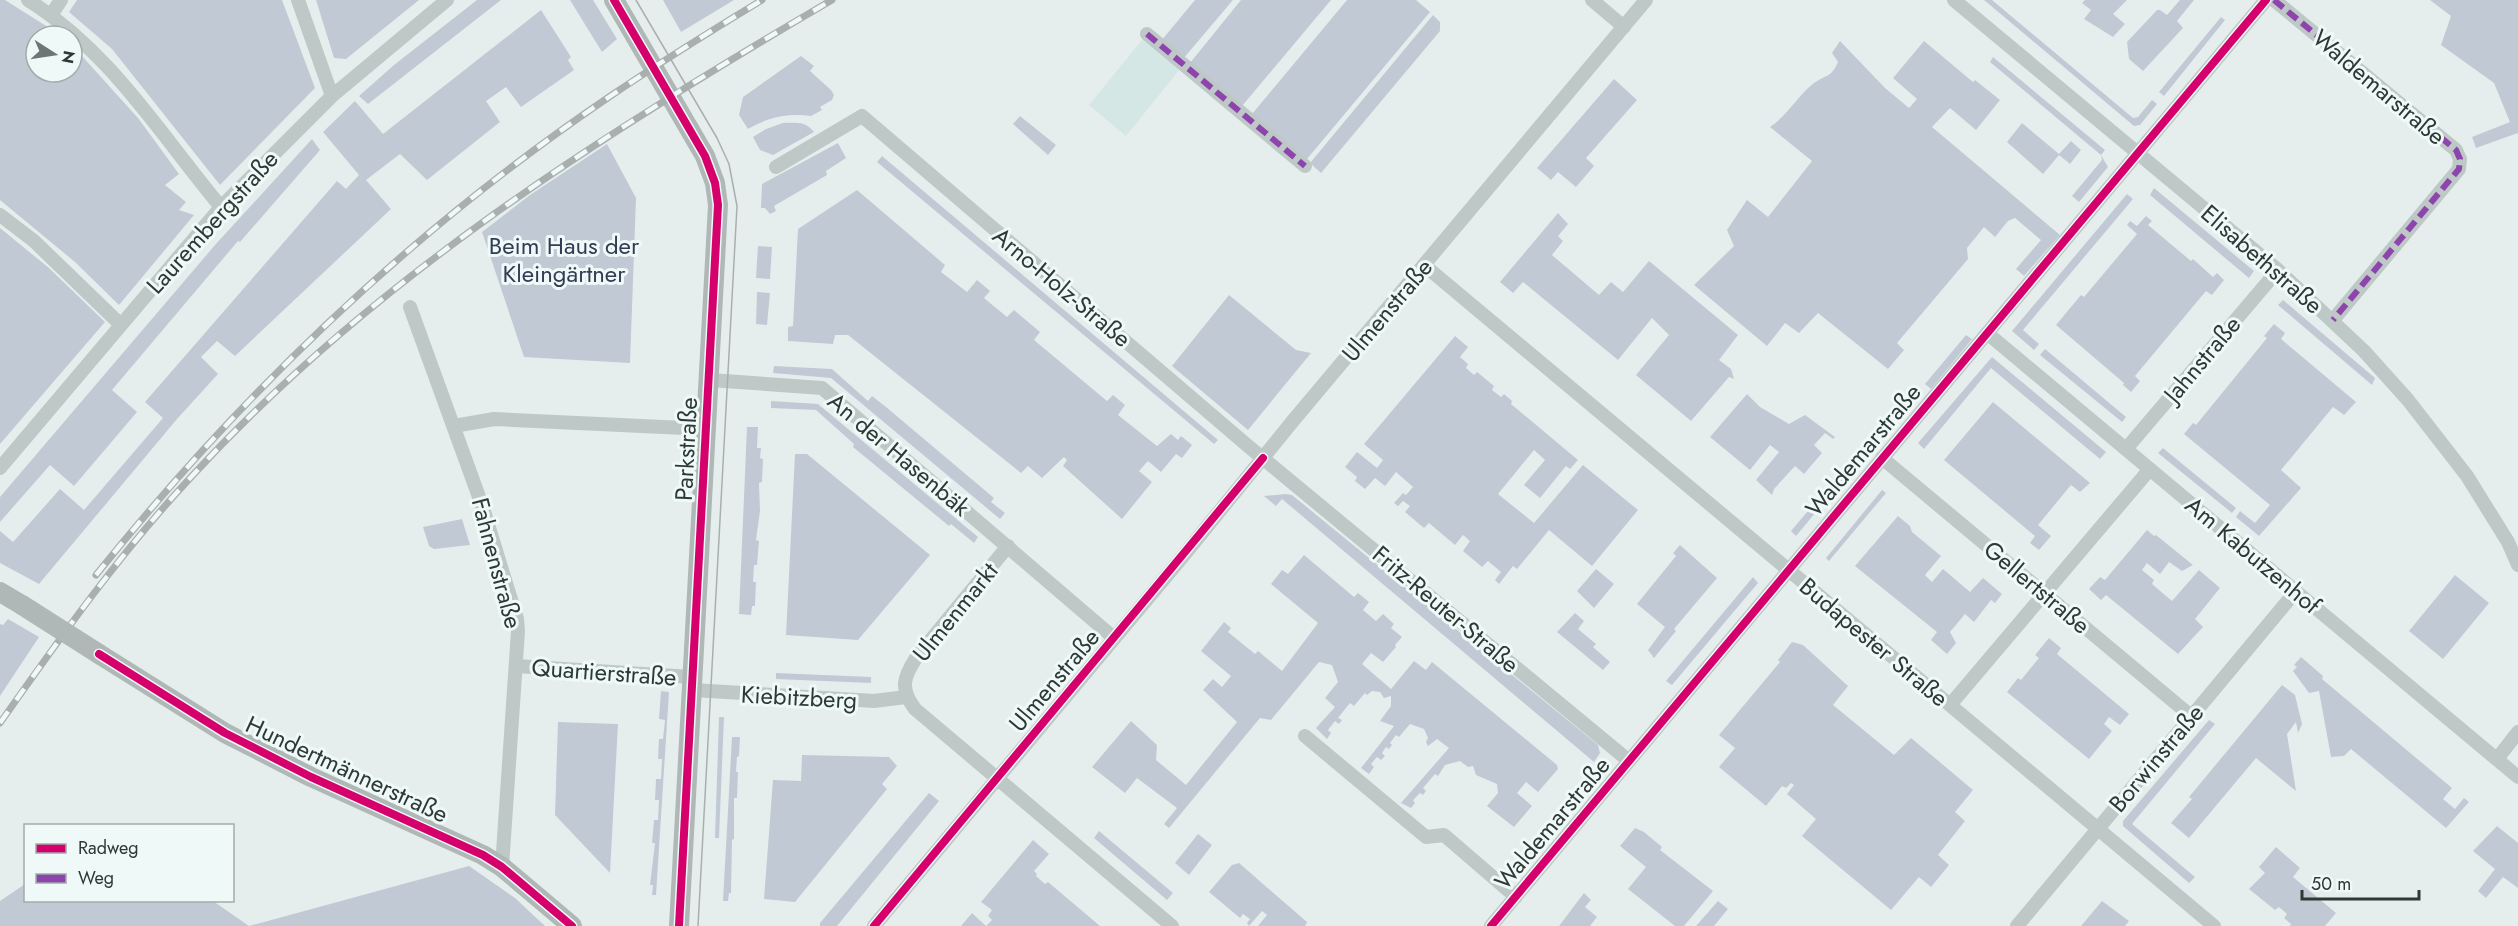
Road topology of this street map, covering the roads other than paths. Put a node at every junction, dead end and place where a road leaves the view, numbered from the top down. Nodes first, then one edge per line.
1 (28, 0) edge
2 (61, 0) edge
3 (298, 0) edge
4 (447, 0) edge
5 (614, 0) edge
6 (1592, 0) edge
7 (1646, 0) edge
8 (1954, 0) edge
9 (2266, 0) edge
10 (2274, 0) edge
11 (51, 15) junction
12 (1624, 27) junction
13 (1147, 34) dead end
14 (332, 96) junction
15 (2138, 153) junction
16 (1305, 166) dead end
17 (776, 167) dead end
18 (221, 207) junction
19 (0, 215) edge
20 (1424, 266) junction
21 (2278, 270) junction
22 (410, 307) dead end
23 (2333, 320) junction
24 (121, 325) junction
25 (1987, 333) junction
26 (710, 380) junction
27 (453, 426) junction
28 (706, 429) junction
29 (2126, 449) junction
30 (1263, 458) junction
31 (1882, 458) junction
32 (0, 468) edge
33 (2150, 469) junction
34 (1008, 546) junction
35 (2518, 565) edge
36 (1788, 570) junction
37 (2296, 591) junction
38 (0, 592) edge
39 (2044, 593) junction
40 (1114, 638) junction
41 (516, 666) junction
42 (692, 684) junction
43 (906, 698) junction
44 (1950, 705) junction
45 (2191, 716) junction
46 (2518, 732) edge
47 (1305, 736) dead end
48 (2497, 759) junction
49 (1629, 761) junction
50 (2518, 777) edge
51 (997, 778) junction
52 (2098, 828) junction
53 (502, 867) junction
54 (1516, 897) junction
55 (572, 926) edge
56 (679, 926) edge
57 (874, 926) edge
58 (1172, 926) edge
59 (1491, 926) edge
60 (2017, 926) edge
61 (2214, 926) edge

1 - 11 street
2 - 11 street
3 - 14 street
4 - 14 street, Laurembergstraße
5 - 26 main road, Parkstraße
6 - 12 street
7 - 12 street, Ulmenstraße
8 - 15 street, Elisabethstraße
9 - 15 street, Waldemarstraße
10 - 23 street, Waldemarstraße
11 - 18 street
12 - 20 street, Ulmenstraße
13 - 16 street
14 - 18 street, Laurembergstraße
15 - 21 street, Elisabethstraße
15 - 25 street, Waldemarstraße
17 - 30 street, Arno-Holz-Straße
18 - 24 street, Laurembergstraße
19 - 24 street
20 - 30 street, Ulmenstraße
20 - 36 street, Budapester Straße
21 - 23 street, Elisabethstraße
21 - 29 street, Jahnstraße
22 - 27 street, Fahnenstraße
23 - 35 street, Elisabethstraße
24 - 32 street, Laurembergstraße
25 - 29 street, Am Kabutzenhof
25 - 31 street, Waldemarstraße
26 - 28 main road, Parkstraße
26 - 34 street, An der Hasenbäk
27 - 28 street
27 - 41 street, Fahnenstraße
28 - 42 main road, Parkstraße
29 - 33 street, Am Kabutzenhof
30 - 40 street, Ulmenstraße
30 - 49 street, Fritz-Reuter-Straße
31 - 36 street, Waldemarstraße
31 - 39 street, Gellertstraße
33 - 37 street, Am Kabutzenhof
33 - 39 street
34 - 40 street, Ulmenmarkt
34 - 43 street, Ulmenmarkt
36 - 44 street, Budapester Straße
36 - 49 street, Waldemarstraße
37 - 45 street, Borwinstraße
37 - 48 street, Am Kabutzenhof
38 - 53 main road, Hundertmännerstraße, bridge
39 - 44 street
39 - 45 street, Gellertstraße
40 - 51 street, Ulmenstraße
41 - 42 street, Quartierstraße
41 - 53 street, Fahnenstraße
42 - 43 street, Kiebitzberg
42 - 56 main road, Parkstraße
43 - 51 street
44 - 52 street, Budapester Straße
45 - 52 street, Borwinstraße
46 - 48 street
47 - 54 street
48 - 50 street, Am Kabutzenhof
49 - 54 street, Waldemarstraße
51 - 57 street, Ulmenstraße
51 - 58 street
52 - 60 street, Borwinstraße
52 - 61 street, Budapester Straße
53 - 55 main road, Hundertmännerstraße
54 - 59 street, Waldemarstraße

